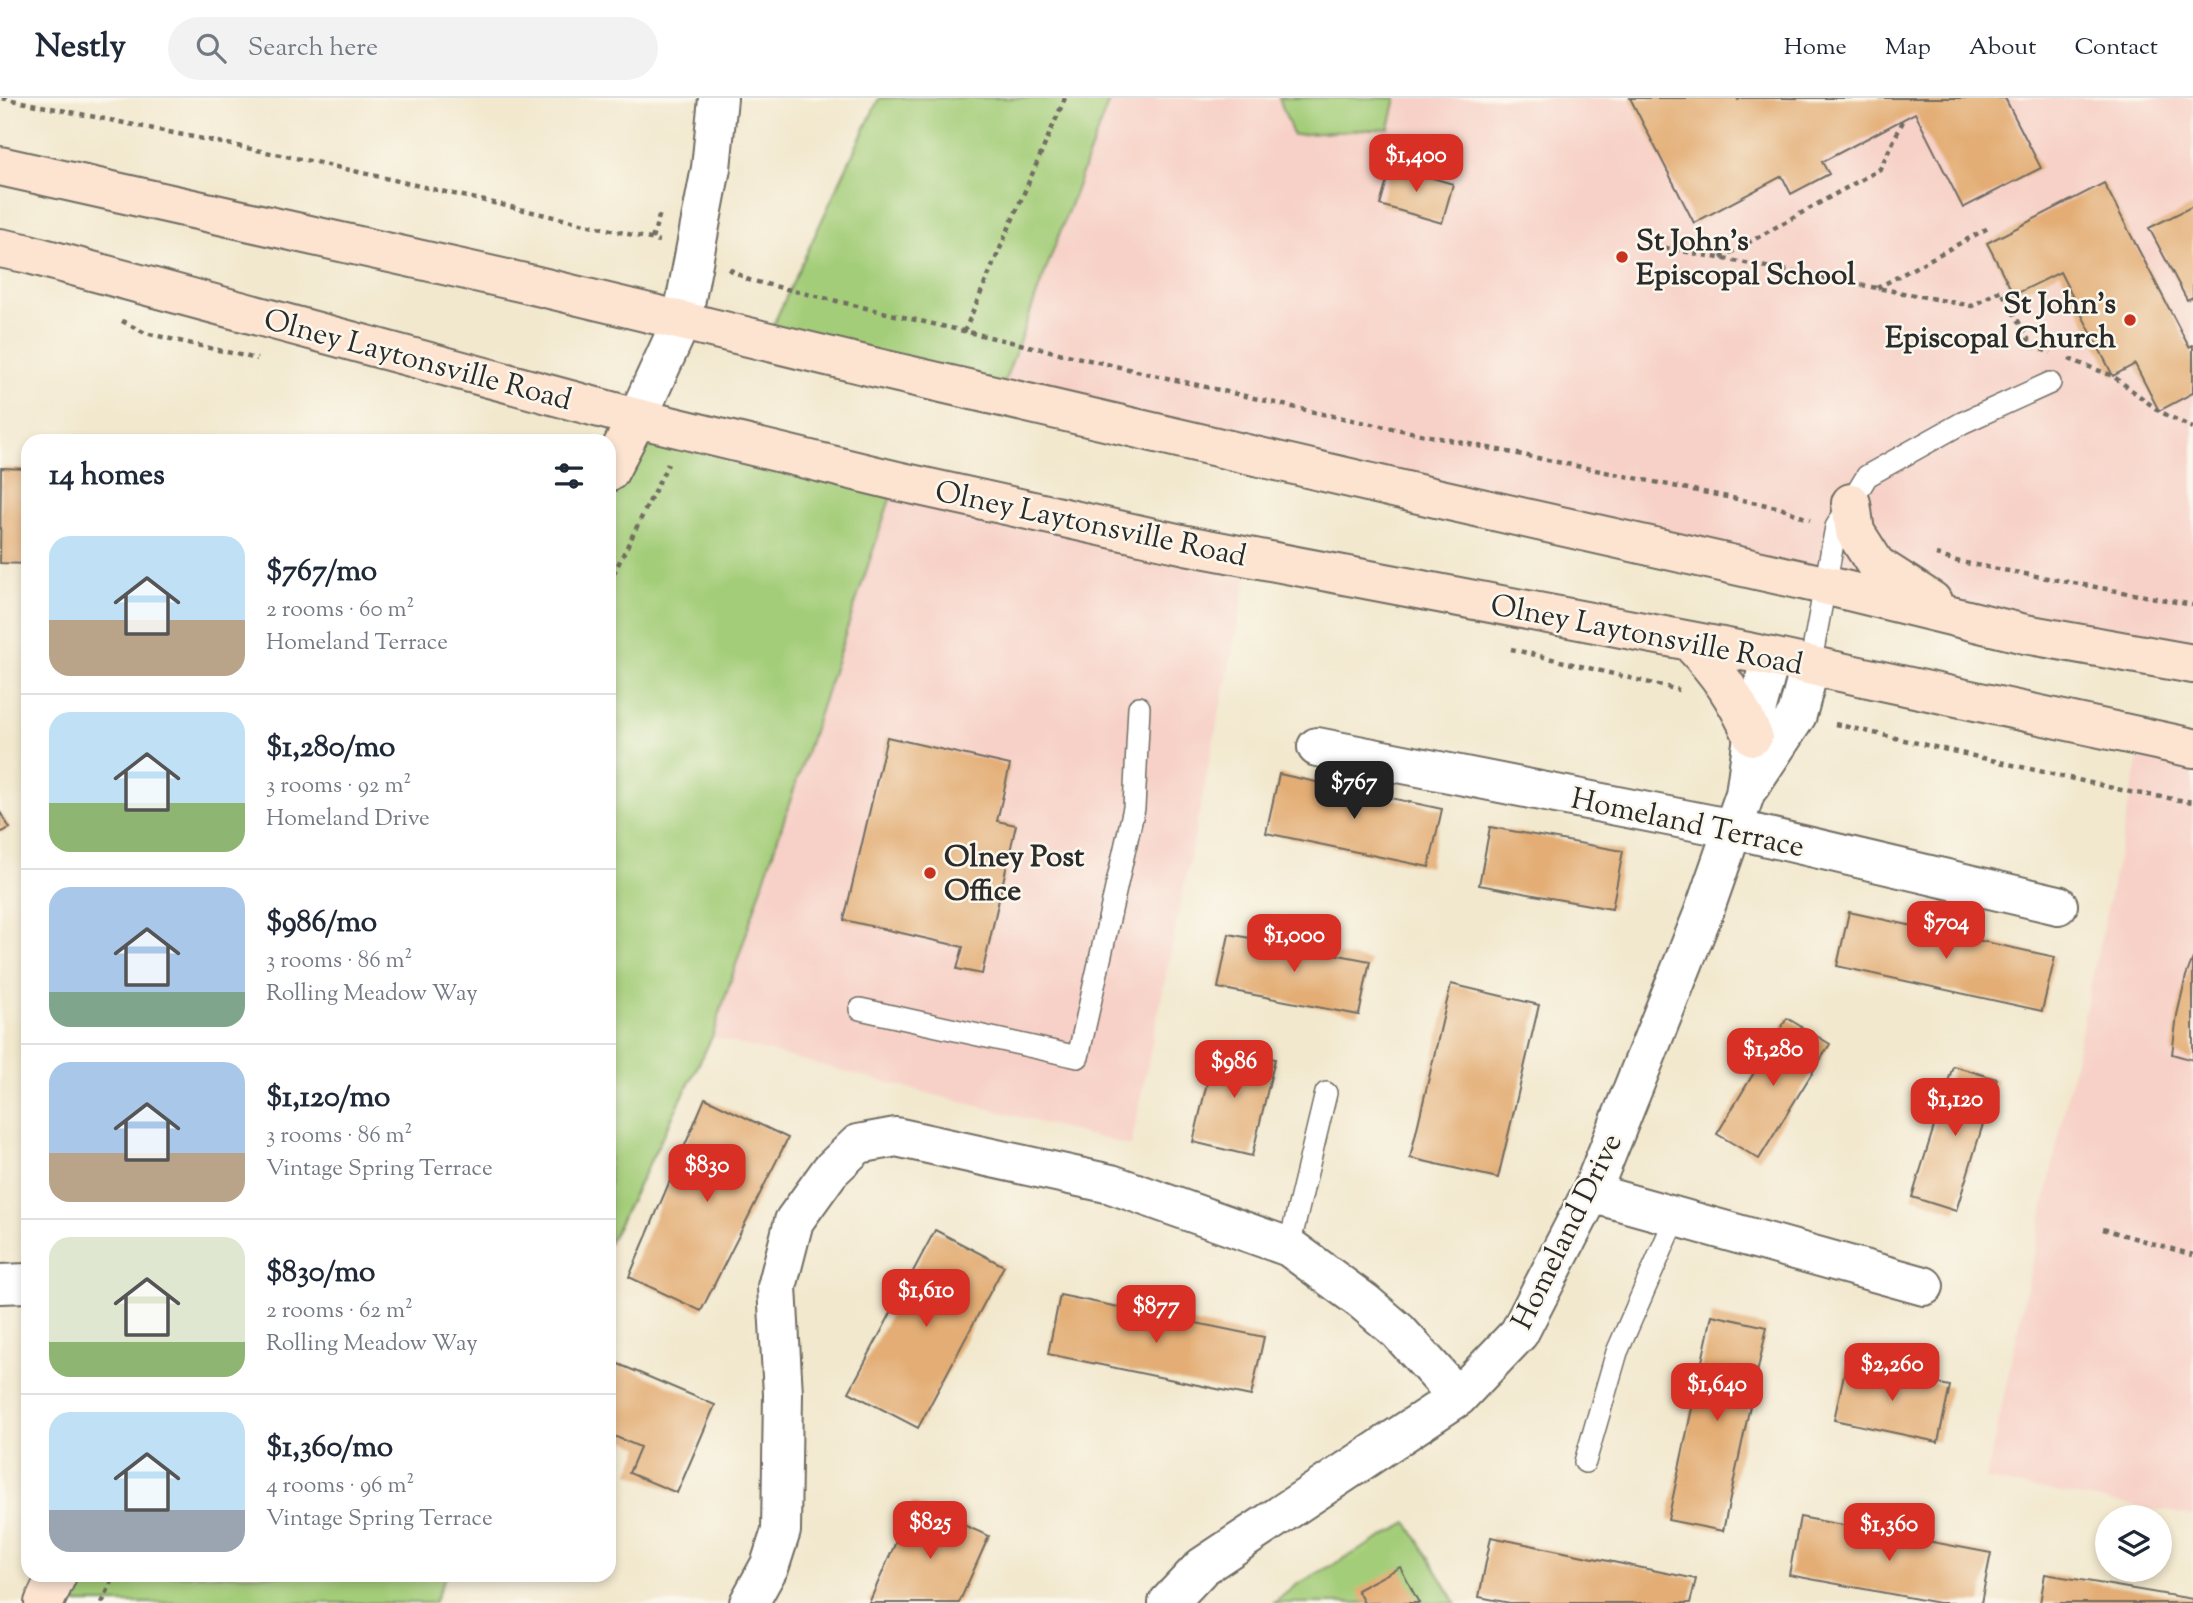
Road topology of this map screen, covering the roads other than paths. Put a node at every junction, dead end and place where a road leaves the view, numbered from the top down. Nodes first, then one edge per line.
1 (718, 98) edge
2 (0, 166) edge
3 (0, 248) edge
4 (682, 320) junction
5 (2050, 383) dead end
6 (637, 418) junction
7 (616, 458) edge
8 (1843, 515) junction
9 (1824, 585) junction
10 (1957, 617) junction
11 (1689, 641) junction
12 (1771, 657) junction
13 (2193, 664) edge
14 (1810, 666) junction
15 (1139, 707) dead end
16 (1753, 736) junction
17 (1317, 747) dead end
18 (2193, 748) edge
19 (1740, 811) junction
20 (2057, 905) dead end
21 (860, 1009) dead end
22 (1326, 1093) dead end
23 (1591, 1193) junction
24 (1676, 1217) junction
25 (1289, 1247) junction
26 (21, 1283) edge
27 (0, 1284) edge
28 (1924, 1286) dead end
29 (1458, 1397) junction
30 (1585, 1462) dead end
31 (54, 1582) edge
32 (44, 1603) edge
33 (749, 1603) edge
34 (1168, 1603) edge

1 - 4 street
2 - 4 main road
3 - 6 main road, Olney Laytonsville Road
4 - 6 street
4 - 9 main road
5 - 8 lane
6 - 7 main road
6 - 11 main road, Olney Laytonsville Road
8 - 9 lane
8 - 10 main road
9 - 10 main road
9 - 14 lane
10 - 13 main road
11 - 12 main road, Olney Laytonsville Road
11 - 16 main road
12 - 14 main road, Olney Laytonsville Road
12 - 16 street, Homeland Drive
14 - 18 main road, Olney Laytonsville Road
14 - 19 street, Homeland Drive
15 - 21 lane
16 - 19 street, Homeland Drive
17 - 19 street, Homeland Terrace
19 - 20 street, Homeland Terrace
19 - 23 street, Homeland Drive
22 - 25 lane
23 - 24 street
23 - 29 street, Homeland Drive
24 - 28 street
24 - 30 lane
25 - 29 street
25 - 33 street
26 - 27 street
29 - 34 street, Homeland Drive
31 - 32 main road

